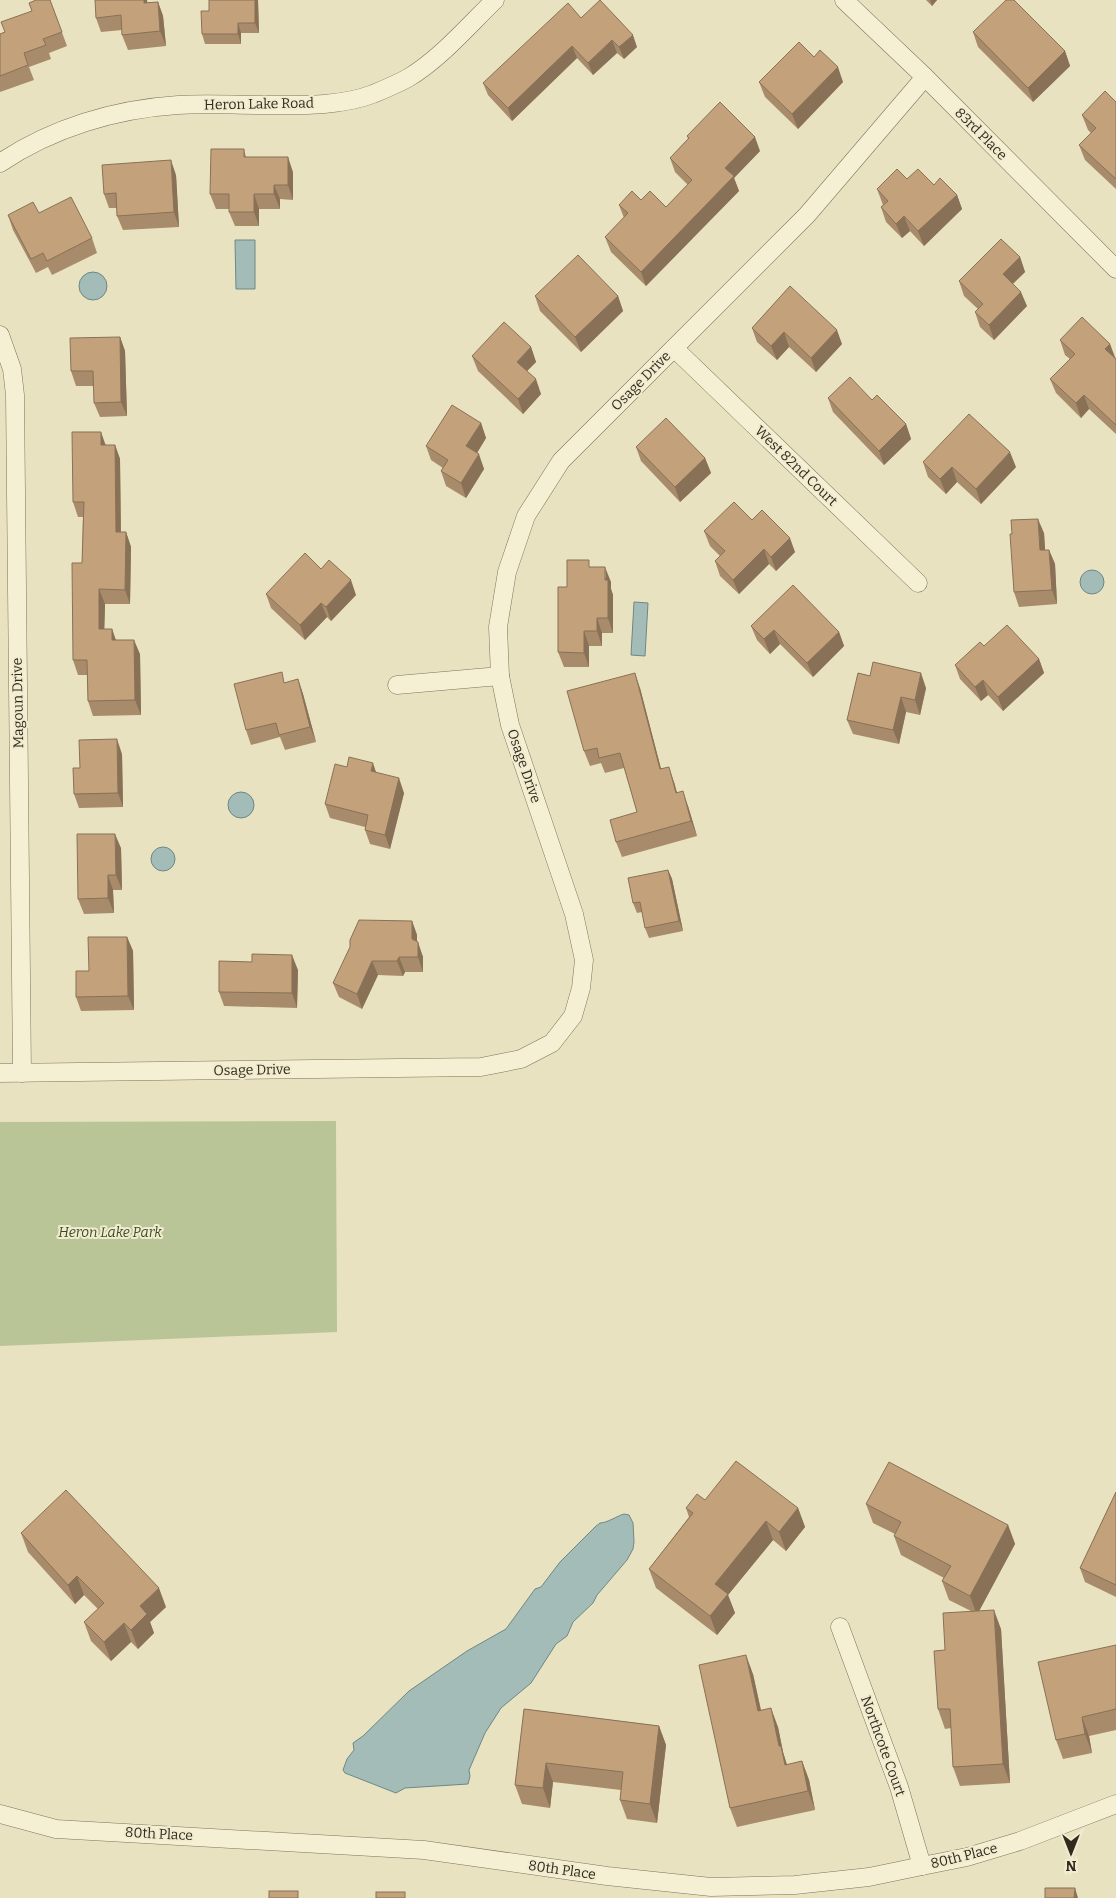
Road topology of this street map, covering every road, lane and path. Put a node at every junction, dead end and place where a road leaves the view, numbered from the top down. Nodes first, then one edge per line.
1 (495, 0) edge
2 (844, 0) edge
3 (926, 77) junction
4 (0, 163) edge
5 (1116, 270) edge
6 (0, 335) edge
7 (674, 348) junction
8 (918, 583) dead end
9 (500, 676) junction
10 (397, 686) dead end
11 (0, 1073) edge
12 (22, 1073) junction
13 (840, 1627) dead end
14 (1116, 1804) edge
15 (0, 1814) edge
16 (922, 1866) junction

1 - 4 street, Heron Lake Road
2 - 3 street, 83rd Place
3 - 5 street, 83rd Place
3 - 7 street, Osage Drive
6 - 12 street, Magoun Drive
7 - 8 street, West 82nd Court
7 - 9 street, Osage Drive
9 - 10 street
9 - 12 street, Osage Drive
11 - 12 street, Osage Drive
13 - 16 street, Northcote Court
14 - 16 street, 80th Place
15 - 16 street, 80th Place

